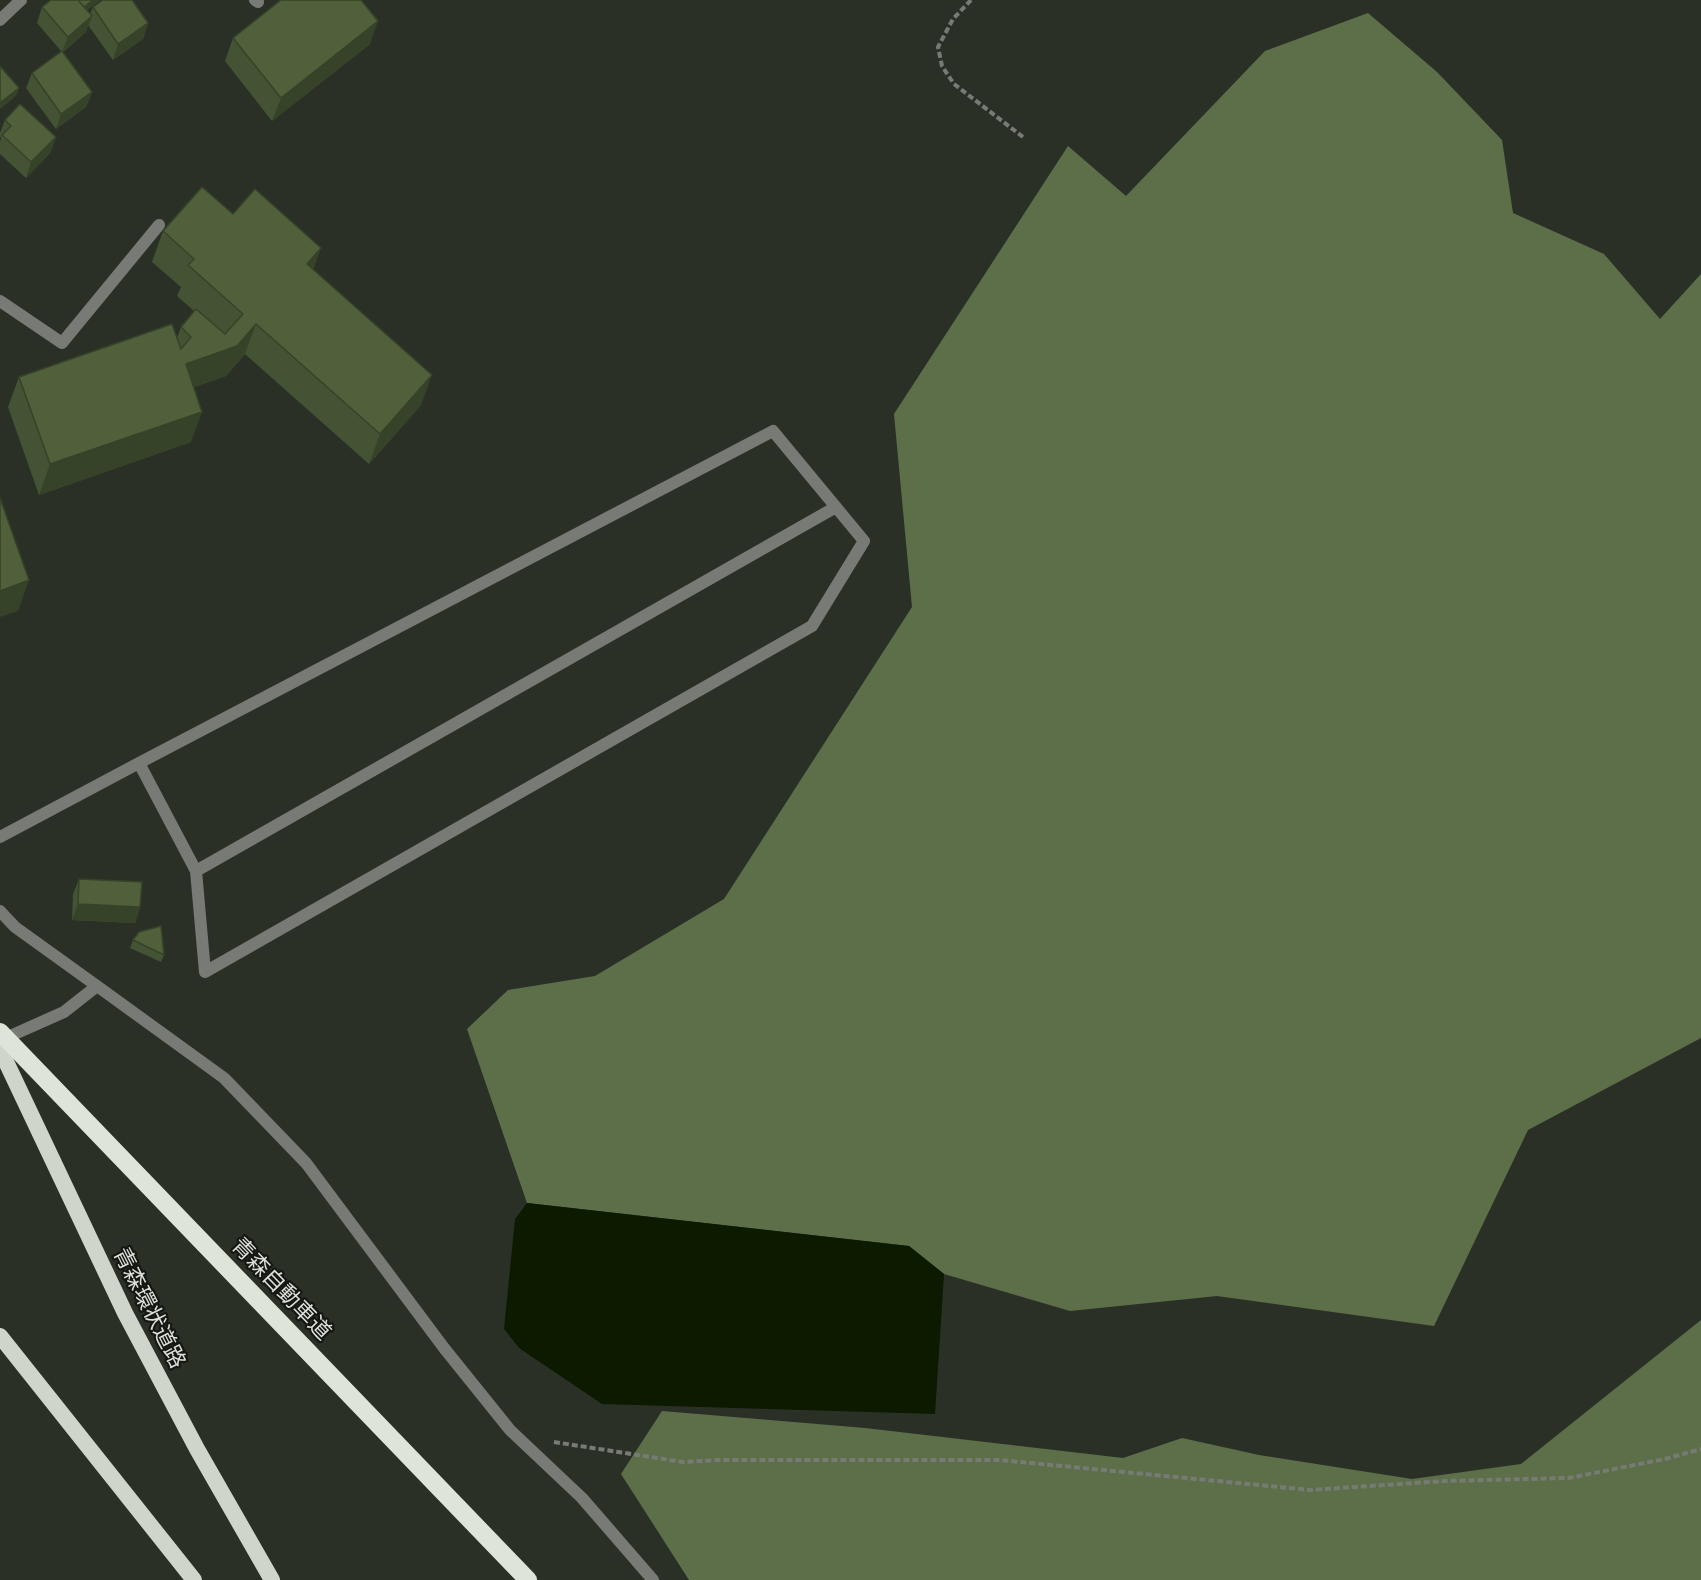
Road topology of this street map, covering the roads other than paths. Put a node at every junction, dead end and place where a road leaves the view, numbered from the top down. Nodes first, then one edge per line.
1 (21, 0) edge
2 (0, 21) edge
3 (159, 225) dead end
4 (0, 301) edge
5 (836, 507) junction
6 (139, 763) junction
7 (0, 837) edge
8 (196, 871) junction
9 (0, 911) edge
10 (97, 986) junction
11 (0, 1032) edge
12 (0, 1041) edge
13 (0, 1049) edge
14 (0, 1336) edge
15 (194, 1580) edge
16 (272, 1580) edge
17 (528, 1580) edge
18 (653, 1580) edge

1 - 2 street
3 - 4 street
5 - 6 street
5 - 8 street
5 - 8 street
6 - 7 street
6 - 8 street
9 - 10 street
10 - 12 street
10 - 18 street
11 - 17 highway, 青森自動車道
13 - 16 highway, 青森環状道路
14 - 15 highway

